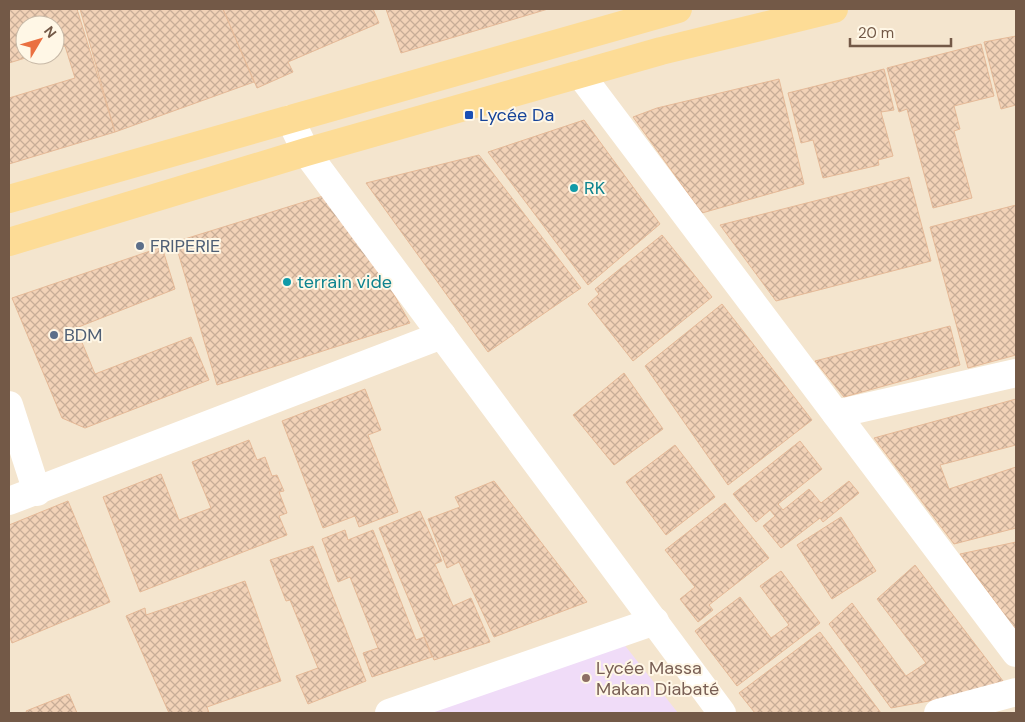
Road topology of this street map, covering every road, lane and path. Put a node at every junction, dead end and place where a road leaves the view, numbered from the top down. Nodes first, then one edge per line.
1 (678, 9) edge
2 (834, 9) edge
3 (580, 74) junction
4 (290, 118) junction
5 (306, 152) junction
6 (9, 199) edge
7 (9, 242) edge
8 (442, 335) junction
9 (1016, 373) edge
10 (9, 405) edge
11 (836, 414) junction
12 (37, 492) junction
13 (9, 501) edge
14 (655, 621) junction
15 (1016, 653) edge
16 (1016, 692) edge
17 (389, 713) edge
18 (722, 713) edge
19 (938, 713) edge

1 - 4 main road
2 - 3 main road
3 - 5 main road
3 - 11 street
4 - 5 street
4 - 6 main road
5 - 7 main road
5 - 8 street
8 - 12 street
8 - 14 street
9 - 11 street
10 - 12 street
11 - 15 street
12 - 13 street
14 - 17 street
14 - 18 street
16 - 19 street

